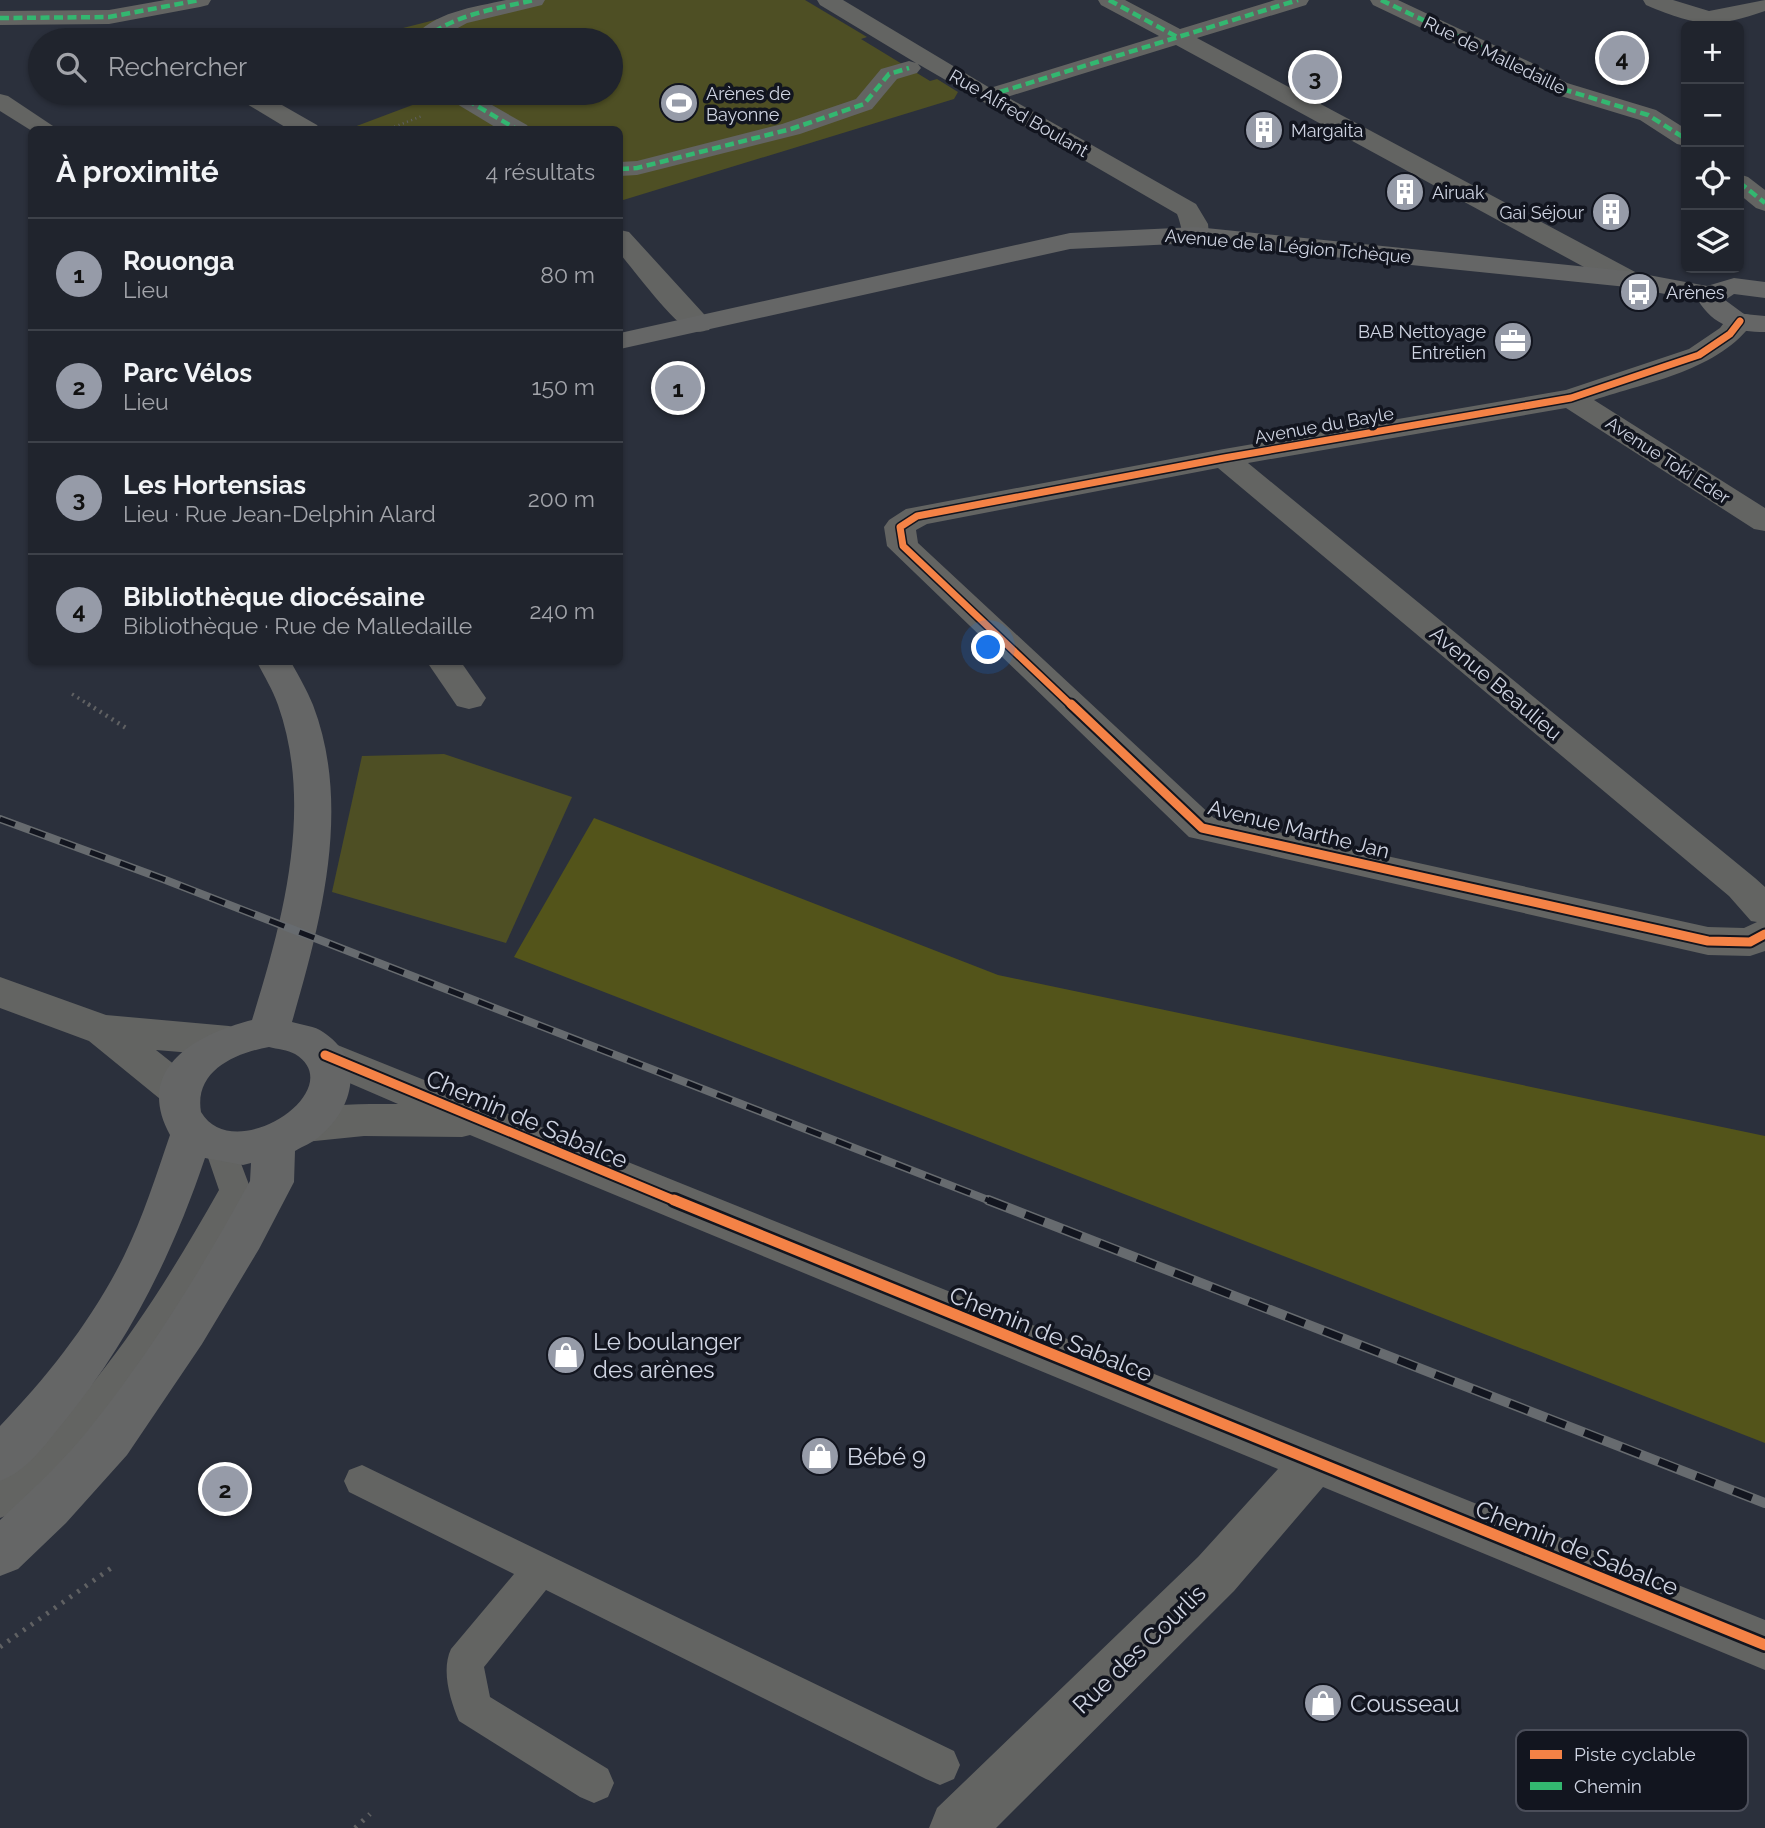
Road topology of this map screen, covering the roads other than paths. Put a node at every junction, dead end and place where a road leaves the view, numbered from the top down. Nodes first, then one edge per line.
1 (200, 0) edge
2 (534, 0) edge
3 (828, 0) edge
4 (1109, 0) edge
5 (1298, 0) edge
6 (1381, 0) edge
7 (1654, 0) edge
8 (1765, 4) edge
9 (108, 17) junction
10 (0, 18) edge
11 (136, 28) edge
12 (437, 28) edge
13 (1177, 37) junction
14 (909, 68) dead end
15 (987, 96) junction
16 (0, 102) edge
17 (266, 105) edge
18 (475, 105) edge
19 (40, 126) edge
20 (301, 126) edge
21 (511, 126) edge
22 (1681, 136) edge
23 (623, 169) edge
24 (1744, 186) edge
25 (1765, 204) edge
26 (1196, 235) junction
27 (623, 241) edge
28 (1627, 278) junction
29 (1765, 290) edge
30 (1712, 295) junction
31 (1752, 323) edge
32 (699, 324) junction
33 (623, 340) edge
34 (1571, 398) junction
35 (1224, 458) junction
36 (1765, 522) edge
37 (900, 527) joint
38 (276, 665) edge
39 (446, 665) edge
40 (469, 698) dead end
41 (1765, 911) edge
42 (1765, 934) edge
43 (0, 992) edge
44 (103, 1030) junction
45 (269, 1032) junction
46 (229, 1041) junction
47 (325, 1055) junction
48 (478, 1121) junction
49 (197, 1124) junction
50 (289, 1134) junction
51 (0, 1459) edge
52 (1313, 1462) junction
53 (362, 1481) dead end
54 (0, 1502) edge
55 (0, 1553) edge
56 (540, 1570) junction
57 (1765, 1645) edge
58 (940, 1765) dead end
59 (594, 1783) dead end
60 (957, 1828) edge

1 - 9 street
2 - 12 street
3 - 15 street, Rue Alfred Boulant
4 - 13 street
5 - 13 street
6 - 22 street, Rue de Malledaille
7 - 8 street
9 - 10 street
9 - 11 street
13 - 15 street
13 - 28 street
14 - 23 street
15 - 26 street, Rue Alfred Boulant
16 - 19 street
17 - 20 street
18 - 21 street
24 - 25 street
26 - 28 street, Avenue de la Légion Tchèque
26 - 32 street, Avenue de la Légion Tchèque
27 - 32 street
28 - 30 street, Avenue de la Légion Tchèque
29 - 30 street
30 - 31 street
31 - 34 street, Avenue du Bayle
32 - 33 street, Avenue de la Légion Tchèque
34 - 35 street, Avenue du Bayle
34 - 36 street, Avenue Toki Eder
35 - 37 street, Avenue du Bayle
35 - 41 street, Avenue Beaulieu
37 - 42 street, Avenue Marthe Jan
38 - 45 street
39 - 40 street
43 - 44 street
44 - 46 street
44 - 49 street
45 - 46 street
45 - 47 street
46 - 49 street
47 - 48 street, Chemin de Sabalce
47 - 50 street
48 - 50 street, Chemin de Sabalce
48 - 52 street, Chemin de Sabalce
49 - 50 street
49 - 51 street
49 - 54 lane
50 - 55 street
52 - 57 street, Chemin de Sabalce
52 - 60 street, Rue des Courlis
53 - 56 lane
56 - 58 lane
56 - 59 lane

